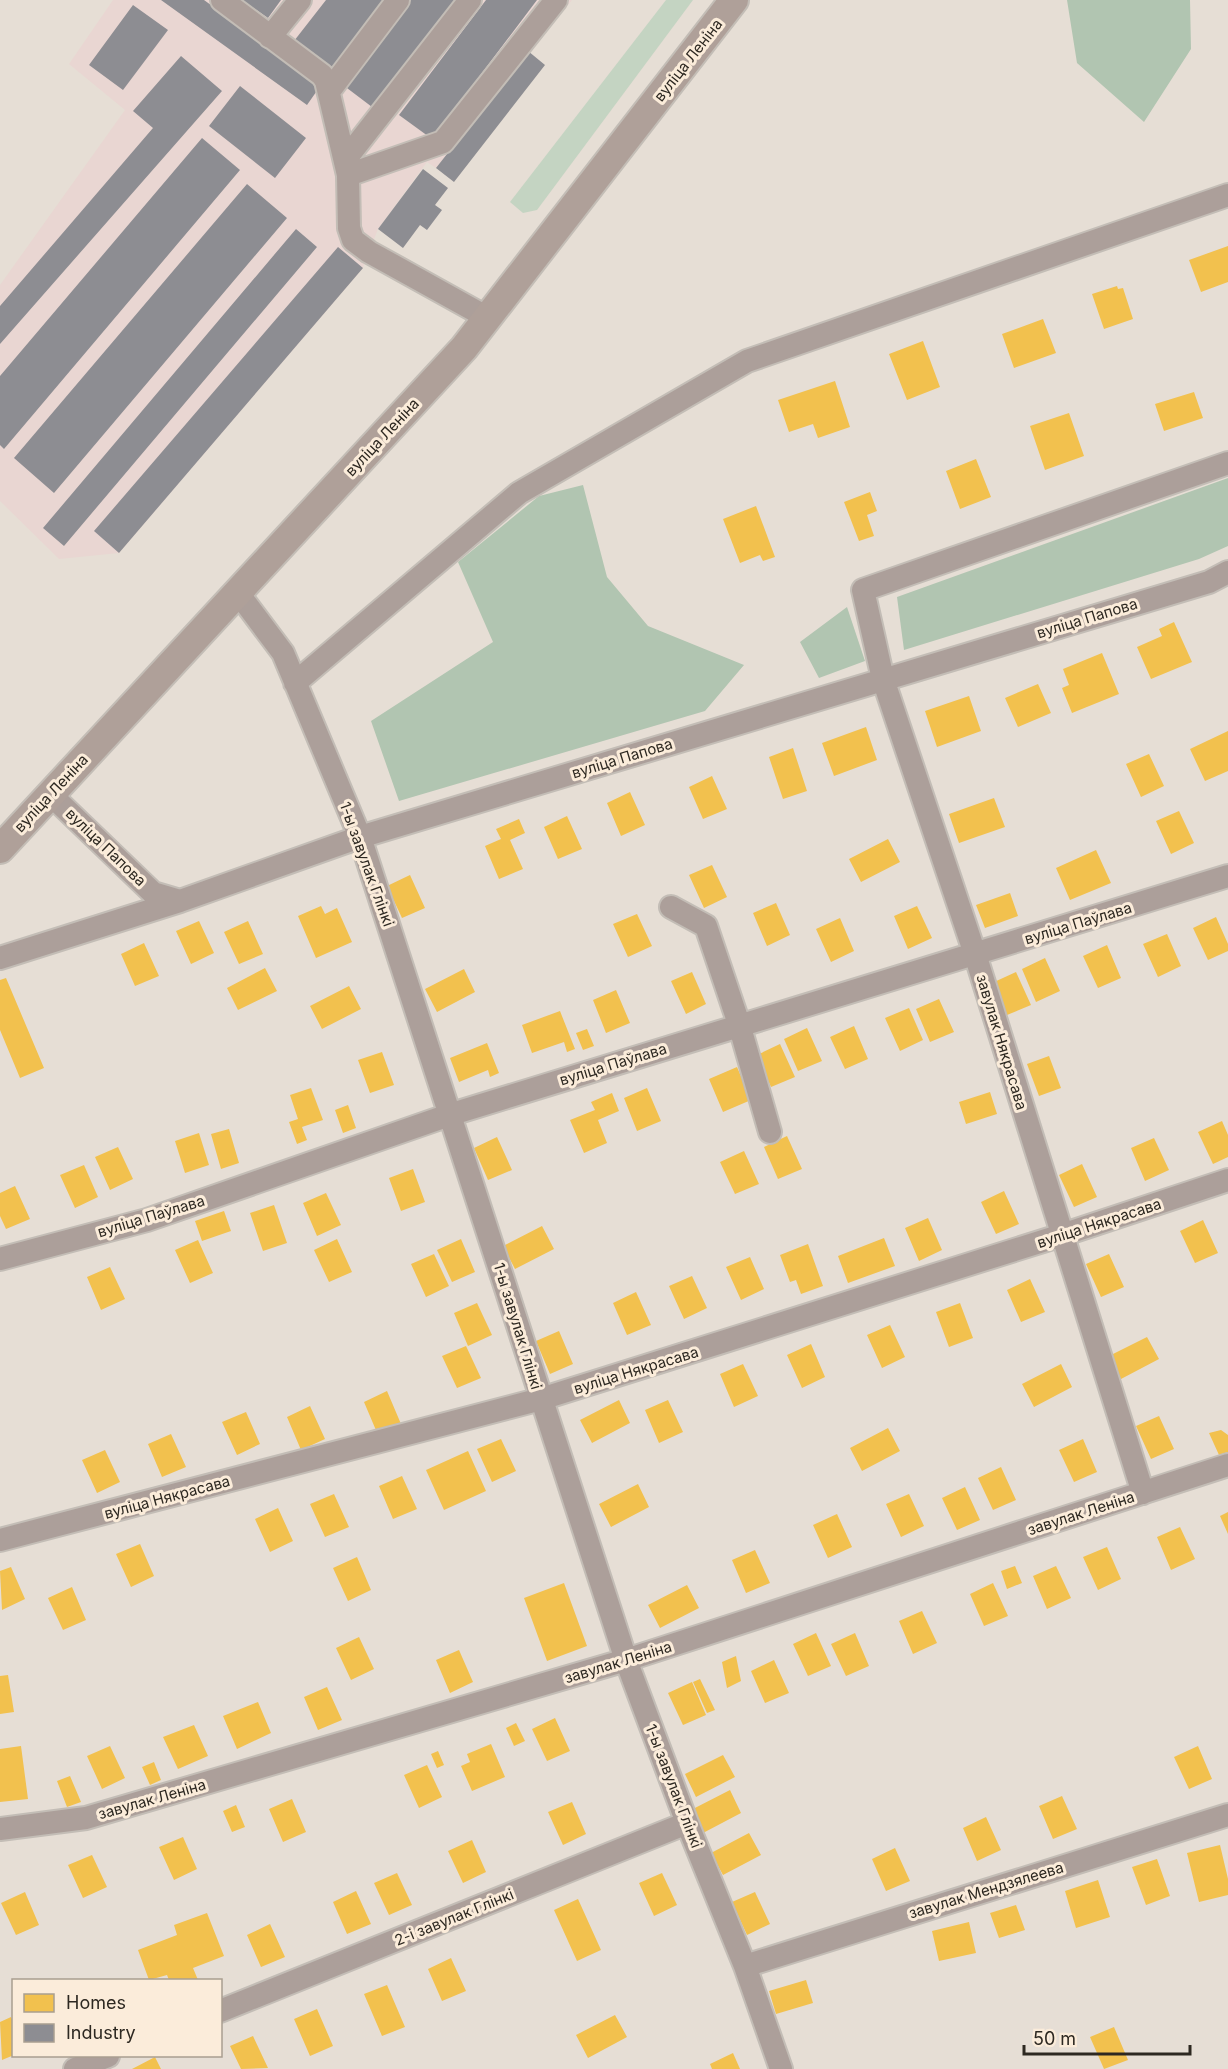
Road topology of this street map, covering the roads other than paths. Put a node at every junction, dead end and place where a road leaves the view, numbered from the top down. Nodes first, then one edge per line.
1 (222, 0) edge
2 (300, 0) edge
3 (398, 0) edge
4 (470, 0) edge
5 (556, 0) edge
6 (734, 0) edge
7 (270, 37) junction
8 (330, 90) junction
9 (347, 168) junction
10 (1228, 195) edge
11 (488, 318) junction
12 (1228, 463) edge
13 (1228, 572) edge
14 (238, 592) junction
15 (883, 679) junction
16 (295, 683) junction
17 (51, 794) junction
18 (360, 837) junction
19 (0, 849) edge
20 (1228, 876) edge
21 (180, 901) junction
22 (671, 907) dead end
23 (975, 954) junction
24 (0, 958) edge
25 (739, 1024) junction
26 (452, 1114) junction
27 (770, 1132) dead end
28 (1228, 1180) edge
29 (1062, 1235) junction
30 (0, 1259) edge
31 (541, 1399) junction
32 (1228, 1465) edge
33 (1143, 1493) junction
34 (0, 1540) edge
35 (626, 1660) junction
36 (1228, 1815) edge
37 (687, 1823) junction
38 (0, 1830) edge
39 (745, 1965) junction
40 (222, 2009) edge
41 (103, 2057) edge
42 (75, 2069) edge
43 (781, 2069) edge

1 - 7 street
2 - 7 street
3 - 8 street
4 - 9 street
5 - 9 street
6 - 11 main road, вуліца Леніна
7 - 8 street
8 - 9 street
9 - 11 street
10 - 16 street
11 - 14 main road, вуліца Леніна
12 - 15 street, завулак Някрасава
13 - 15 street, вуліца Папова
14 - 16 street, 1-ы завулак Глінкі
14 - 17 main road, вуліца Леніна
15 - 18 street, вуліца Папова
15 - 23 street, завулак Някрасава
16 - 18 street, 1-ы завулак Глінкі
17 - 19 main road, вуліца Леніна
17 - 21 street, вуліца Папова
18 - 21 street, вуліца Папова
18 - 26 street, 1-ы завулак Глінкі
20 - 23 street, вуліца Паўлава
21 - 24 street
22 - 25 street
23 - 25 street, вуліца Паўлава
23 - 29 street, завулак Някрасава
25 - 26 street, вуліца Паўлава
25 - 27 street
26 - 30 street, вуліца Паўлава
26 - 31 street, 1-ы завулак Глінкі
28 - 29 street, вуліца Някрасава
29 - 31 street, вуліца Някрасава
29 - 33 street, завулак Някрасава
31 - 34 street, вуліца Някрасава
31 - 35 street, 1-ы завулак Глінкі
32 - 33 street, завулак Леніна
33 - 35 street, завулак Леніна
35 - 37 street, 1-ы завулак Глінкі
35 - 38 street, завулак Леніна
36 - 39 street, завулак Мендзялеева
37 - 39 street, 1-ы завулак Глінкі
37 - 40 street, 2-і завулак Глінкі
39 - 43 street, 1-ы завулак Глінкі
41 - 42 street

